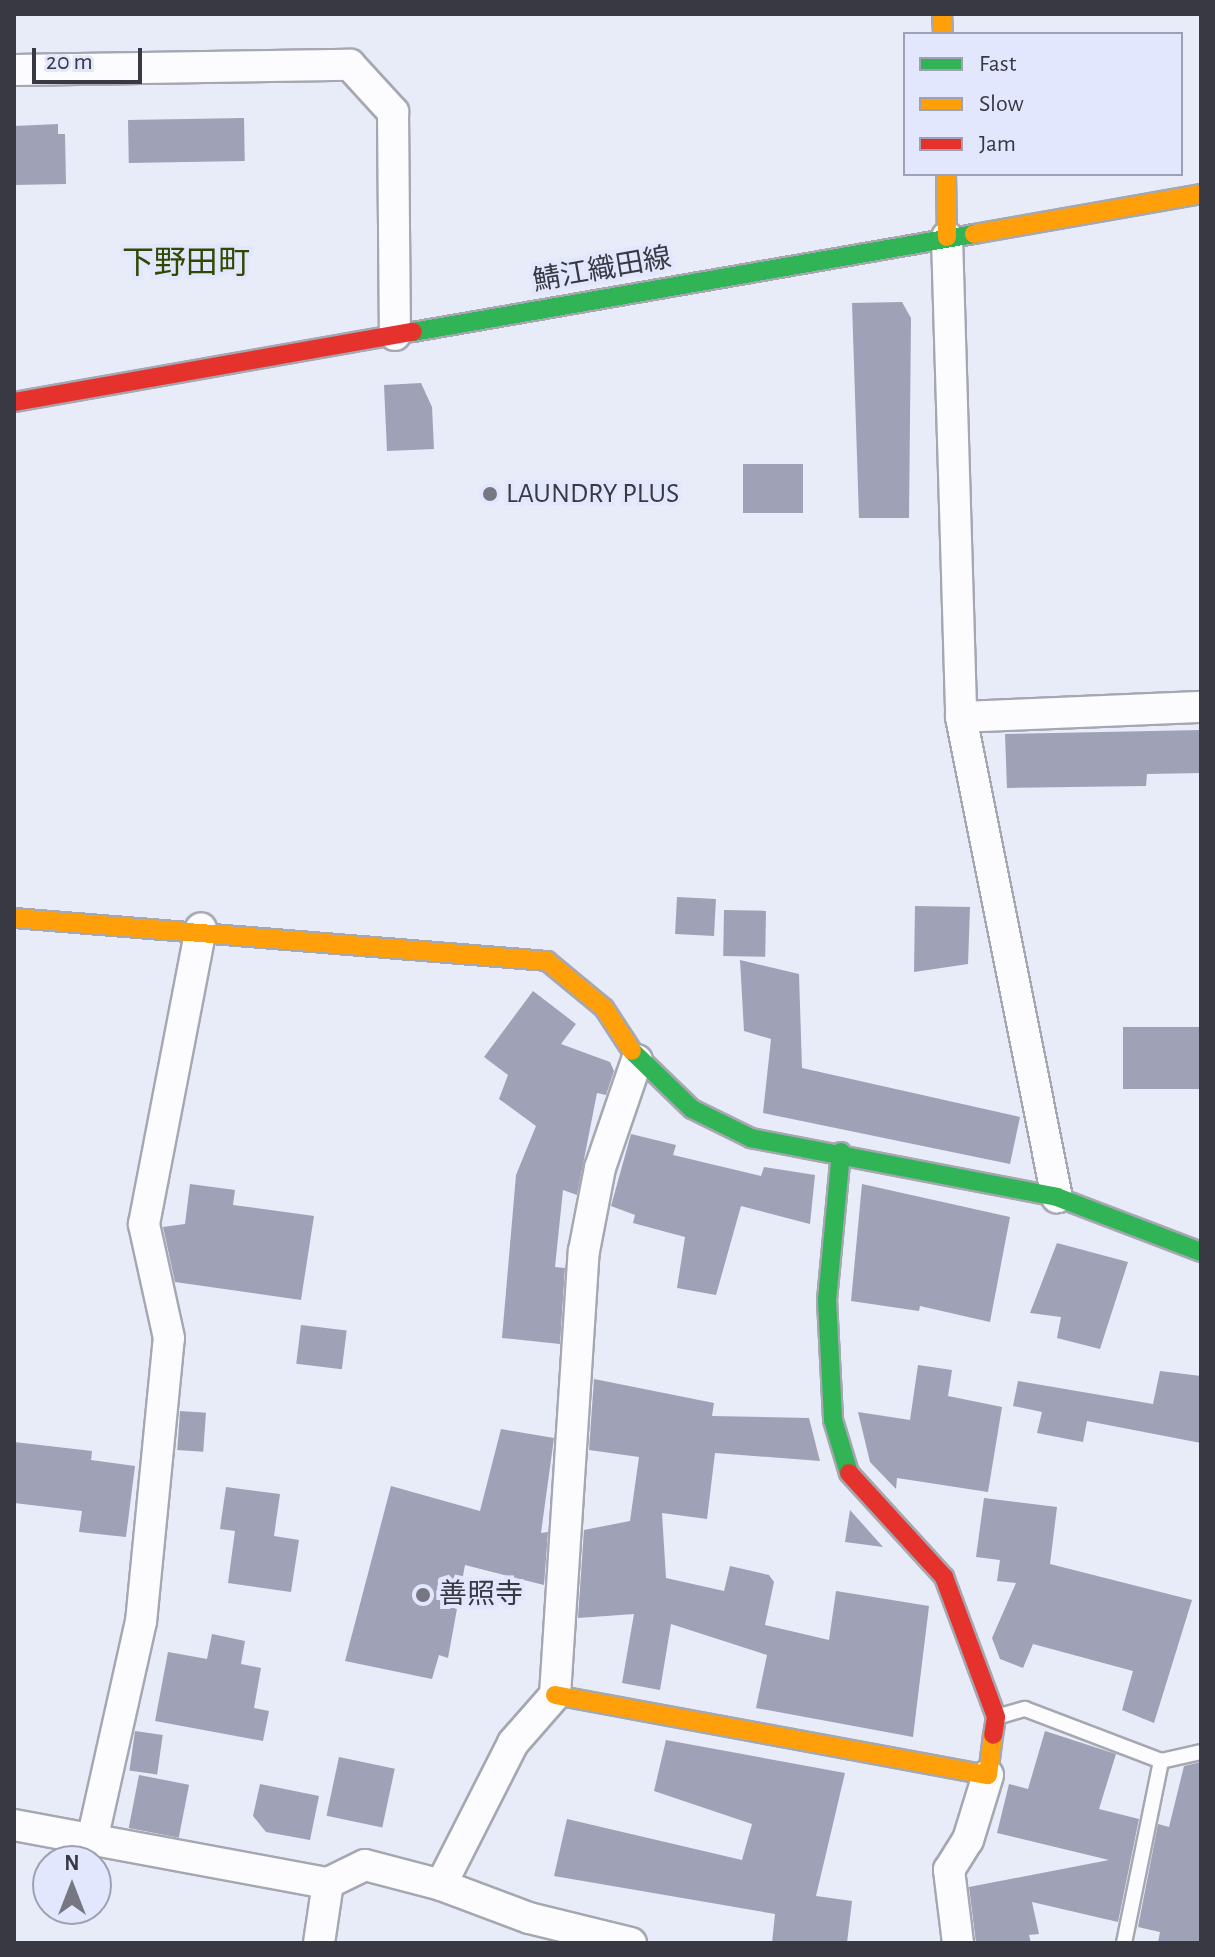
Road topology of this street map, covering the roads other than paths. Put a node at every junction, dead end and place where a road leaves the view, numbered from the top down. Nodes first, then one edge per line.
1 (14, 70) edge
2 (946, 176) edge
3 (1201, 194) edge
4 (947, 237) junction
5 (395, 335) junction
6 (14, 402) edge
7 (1201, 707) edge
8 (961, 717) junction
9 (14, 918) edge
10 (201, 928) junction
11 (637, 1060) junction
12 (841, 1152) junction
13 (1057, 1197) junction
14 (1201, 1252) edge
15 (555, 1695) junction
16 (996, 1717) junction
17 (1201, 1752) edge
18 (1161, 1761) junction
19 (988, 1775) junction
20 (14, 1825) edge
21 (93, 1836) junction
22 (328, 1883) junction
23 (441, 1885) junction
24 (319, 1943) edge
25 (631, 1943) edge
26 (958, 1943) edge
27 (1124, 1943) edge

1 - 5 street
2 - 4 street
3 - 4 street, 鯖江織田線
4 - 5 street, 鯖江織田線
4 - 8 street
5 - 6 street, 鯖江織田線
7 - 8 street
8 - 13 street
9 - 10 street
10 - 11 street
10 - 21 street
11 - 12 street
11 - 15 street
12 - 13 street
12 - 16 street
13 - 14 street
15 - 19 street
15 - 23 street
16 - 18 lane
16 - 19 street
17 - 18 lane
18 - 27 lane
19 - 26 street
20 - 21 street
21 - 22 street
22 - 23 street
22 - 24 street
23 - 25 street

